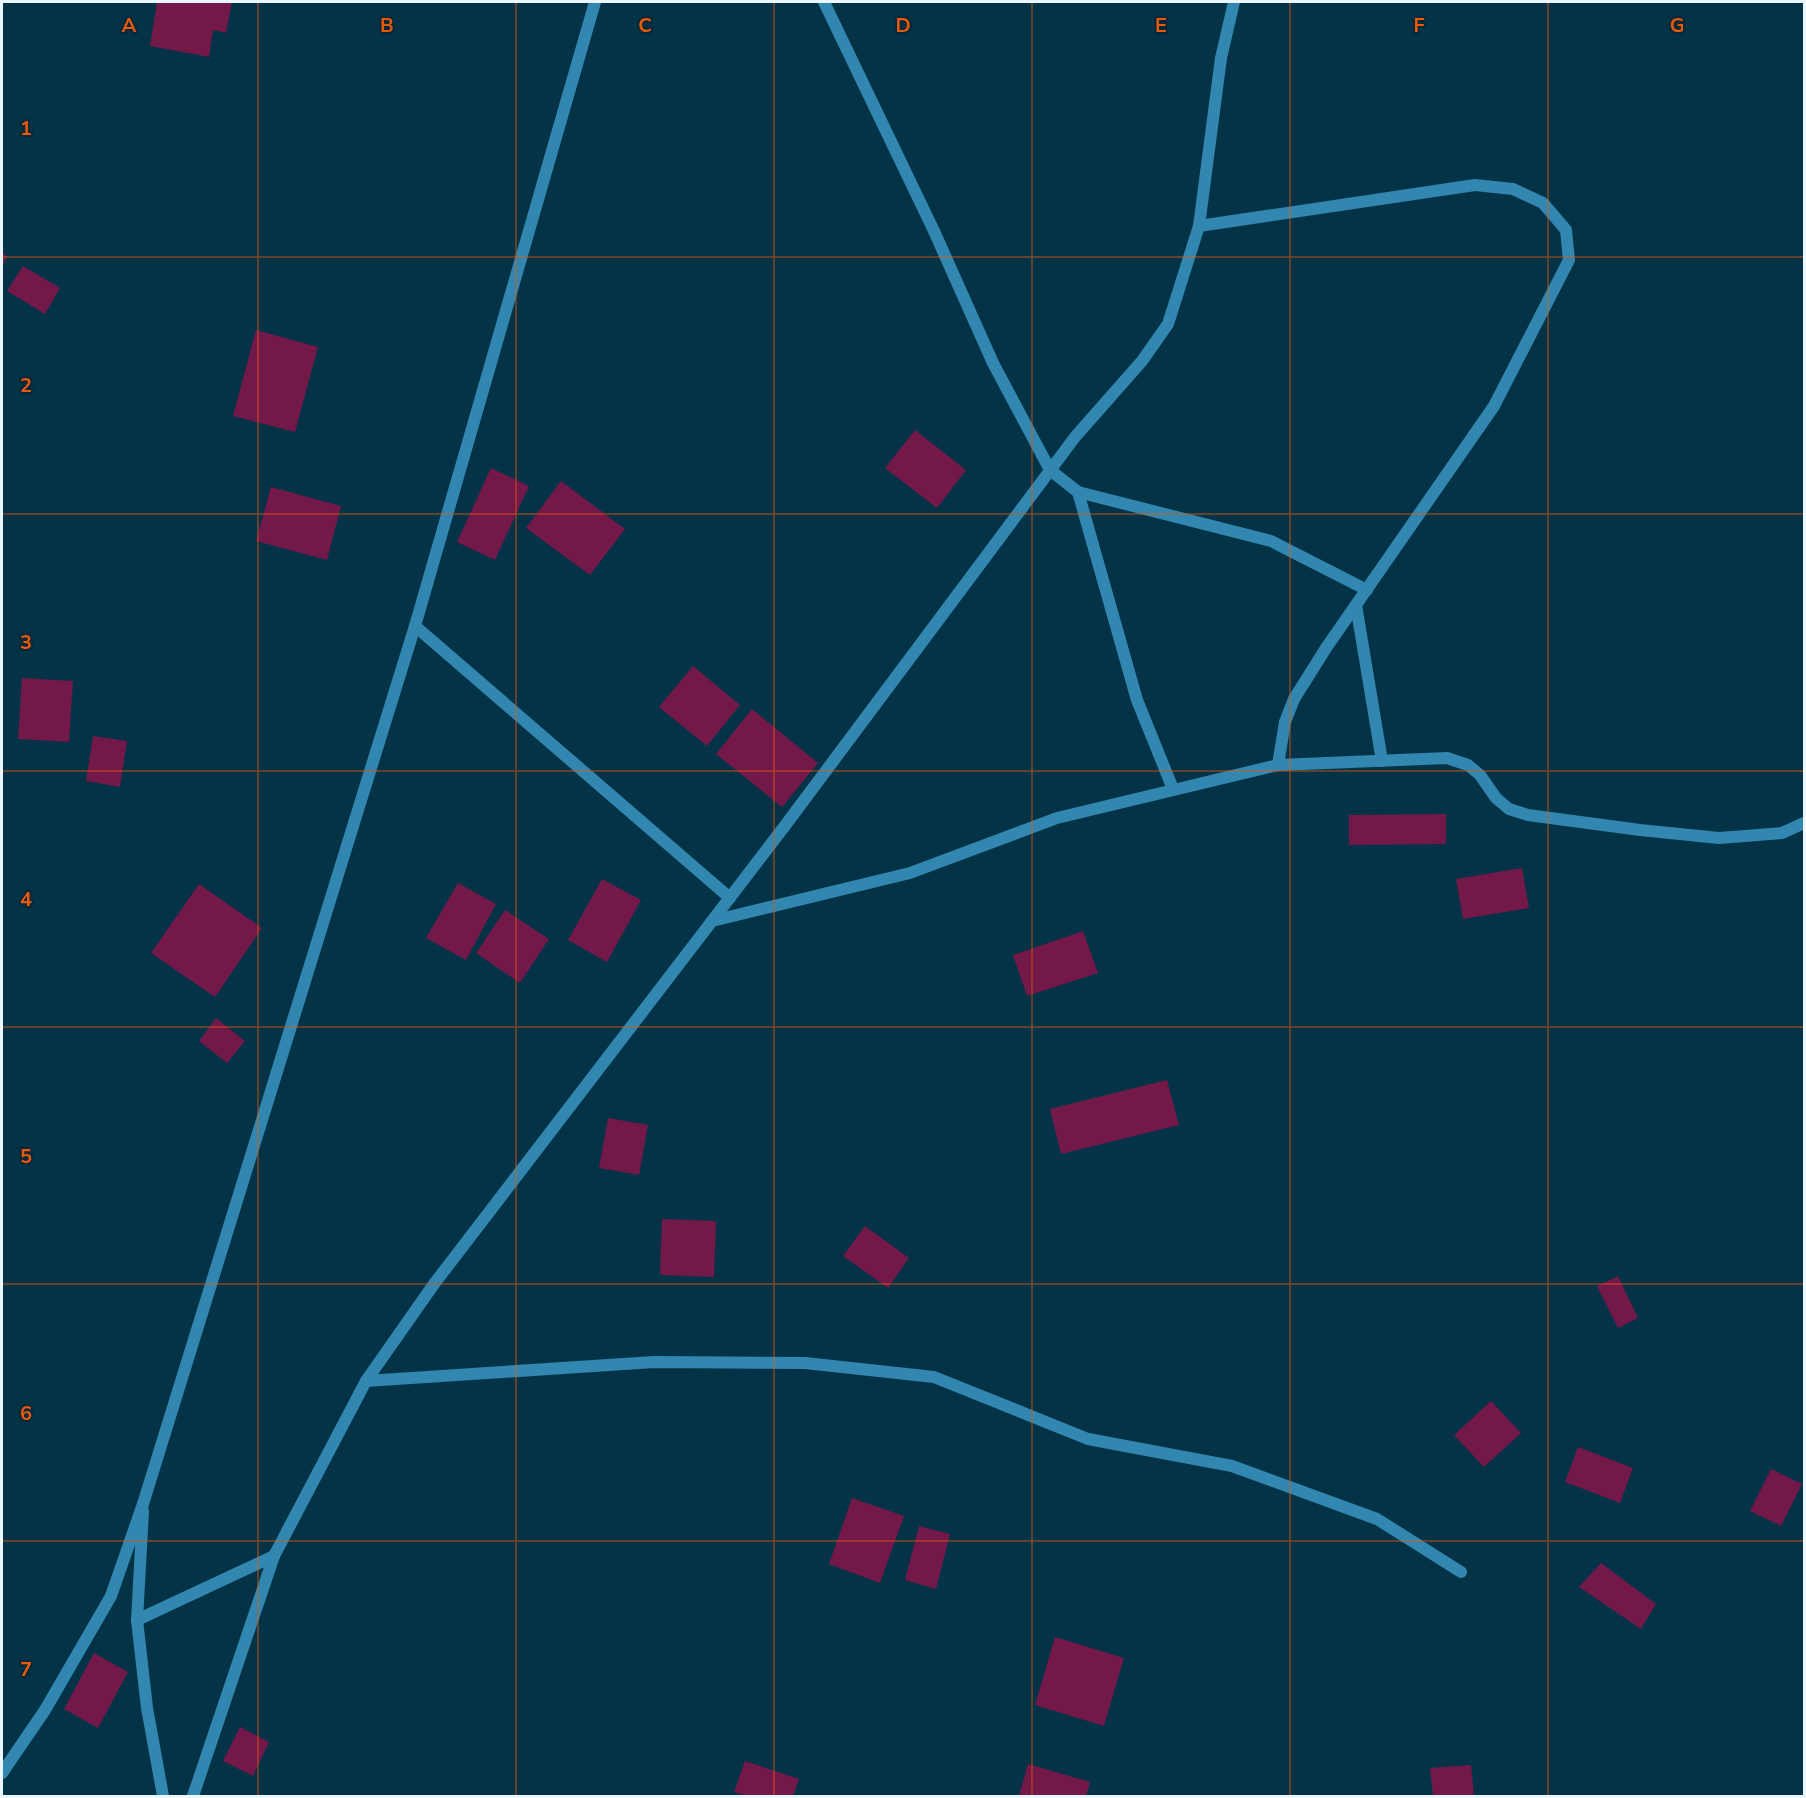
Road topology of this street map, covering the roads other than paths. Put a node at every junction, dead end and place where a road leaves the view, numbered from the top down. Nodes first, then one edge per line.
1 (595, 2) edge
2 (824, 2) edge
3 (1234, 2) edge
4 (1199, 226) junction
5 (1050, 470) junction
6 (1077, 492) junction
7 (1367, 590) junction
8 (1356, 605) junction
9 (415, 626) junction
10 (1382, 761) junction
11 (1278, 765) junction
12 (1173, 789) junction
13 (1804, 823) edge
14 (730, 898) junction
15 (712, 921) junction
16 (366, 1381) junction
17 (143, 1504) junction
18 (274, 1556) junction
19 (1461, 1572) dead end
20 (137, 1620) junction
21 (2, 1773) edge
22 (163, 1797) edge
23 (193, 1797) edge

1 - 9 street
2 - 5 street
3 - 4 street
4 - 5 street
4 - 7 street
5 - 6 street
5 - 14 street
6 - 7 street
6 - 12 street
7 - 8 street
8 - 10 street
8 - 11 street
9 - 14 street
9 - 17 street
10 - 11 street
10 - 13 street
11 - 12 street
12 - 15 street
14 - 15 street
15 - 16 street
16 - 18 street
16 - 19 street
17 - 20 street
17 - 21 street
18 - 20 street
18 - 23 street
20 - 22 street

